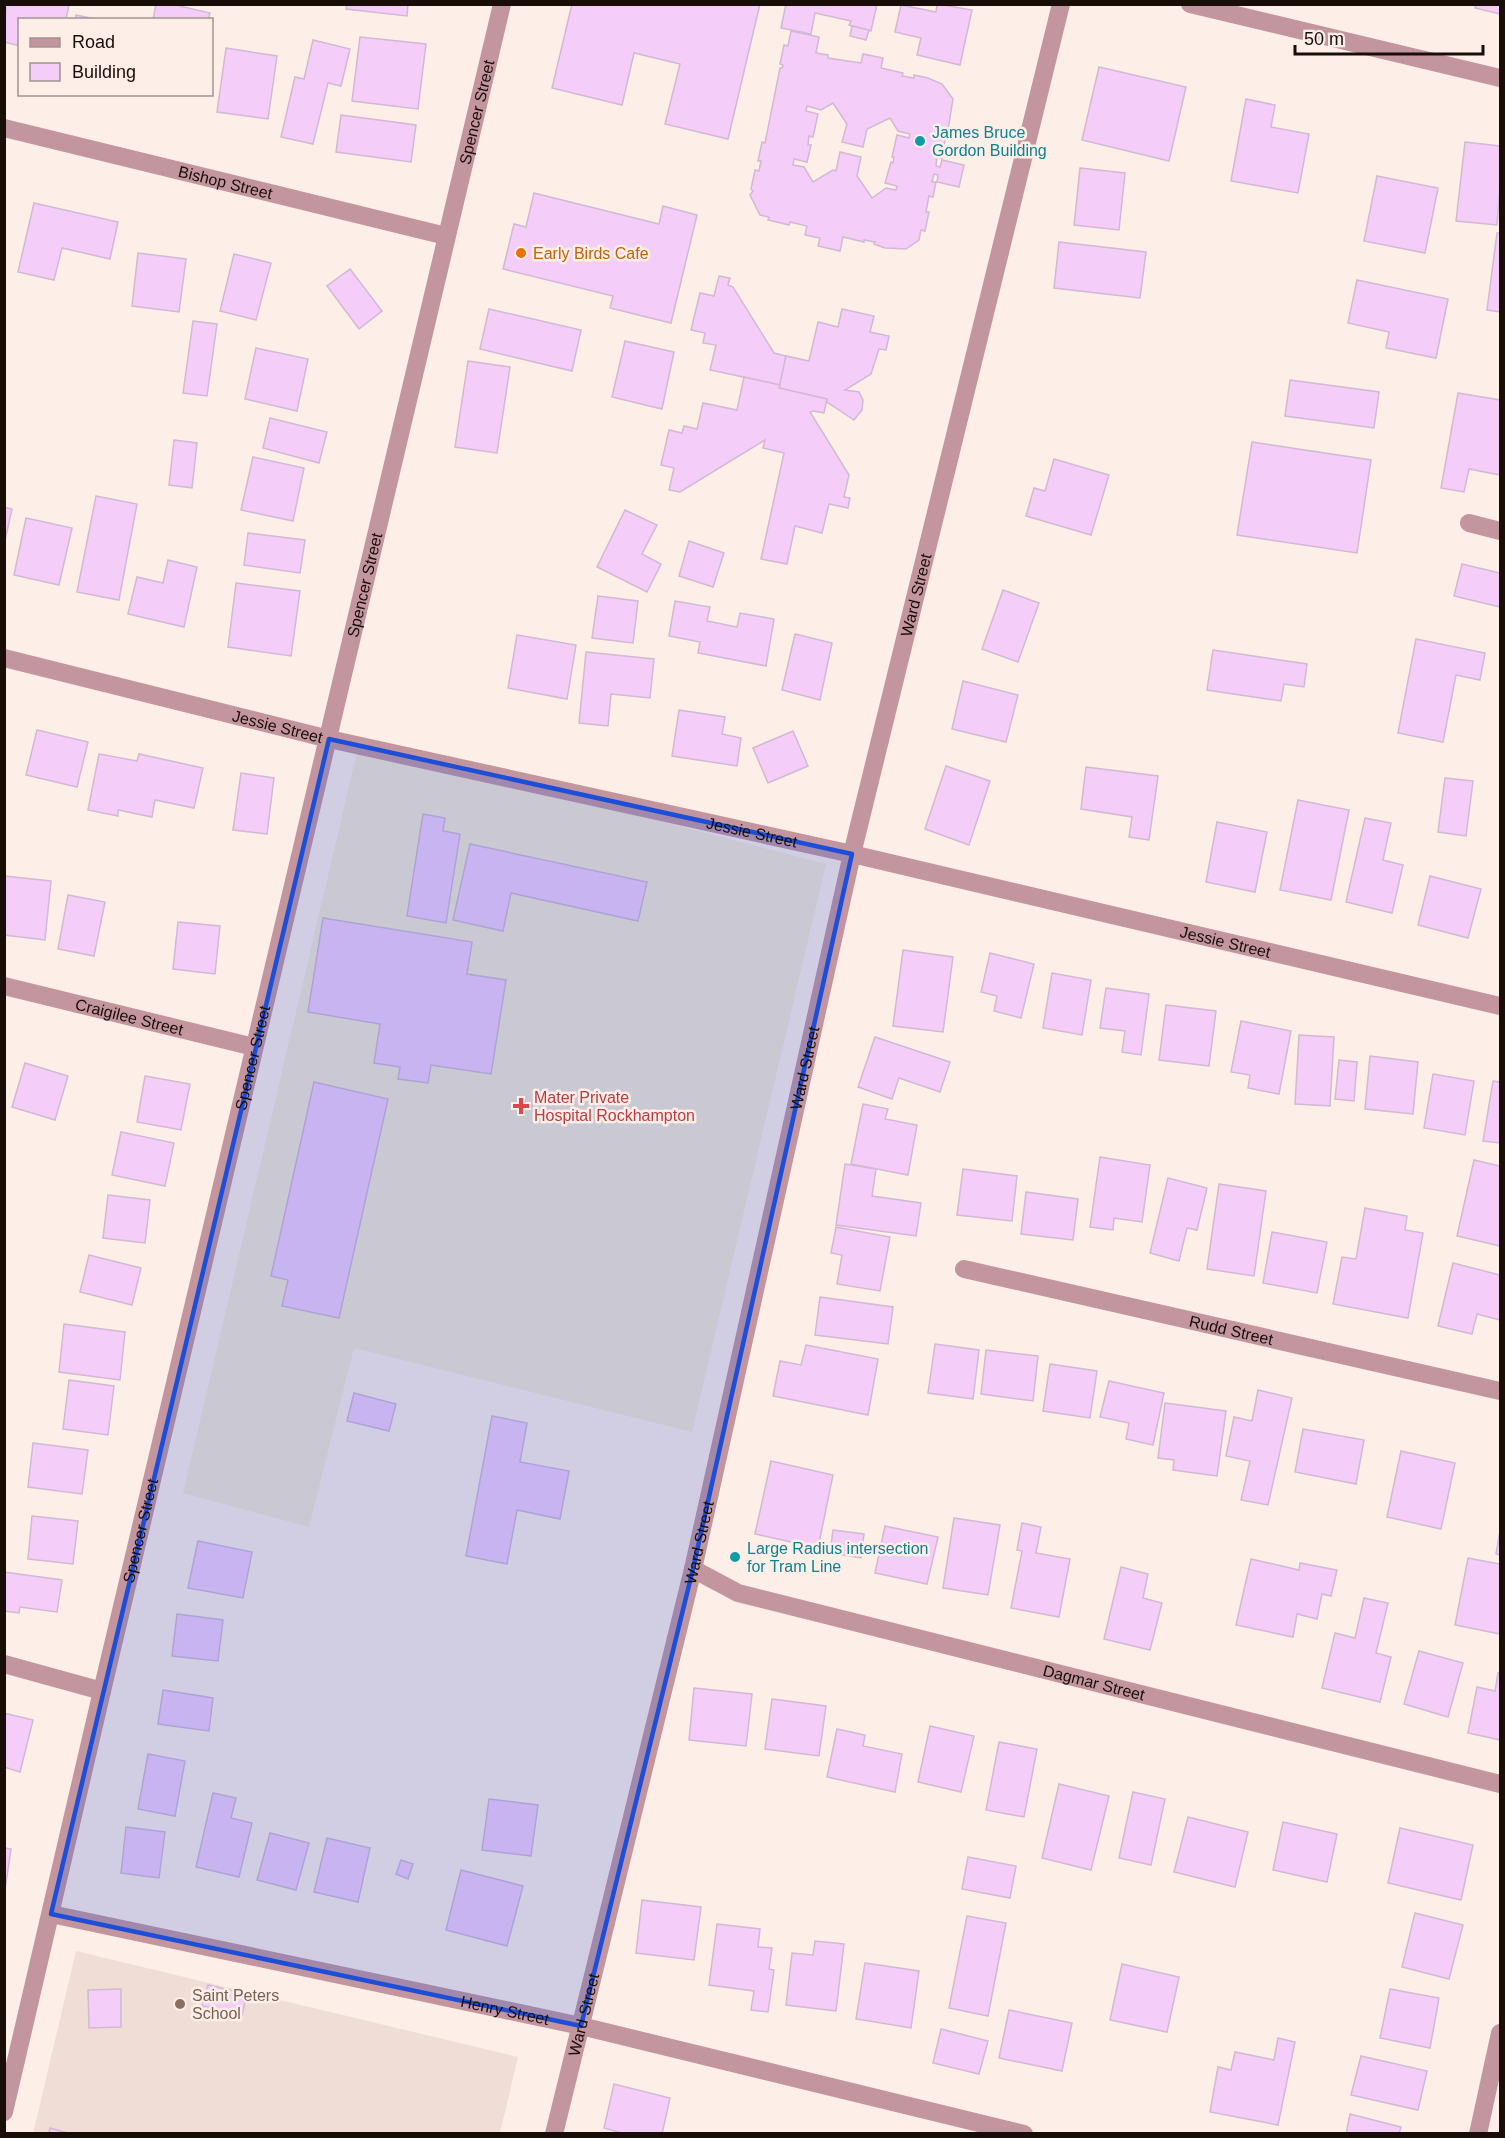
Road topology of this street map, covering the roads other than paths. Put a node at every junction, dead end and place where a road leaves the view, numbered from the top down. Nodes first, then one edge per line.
1 (502, 4) edge
2 (1061, 4) edge
3 (1190, 4) edge
4 (1500, 78) edge
5 (4, 128) edge
6 (446, 236) junction
7 (1469, 523) dead end
8 (1500, 531) edge
9 (4, 658) edge
10 (329, 739) junction
11 (852, 854) junction
12 (4, 986) edge
13 (1500, 1006) edge
14 (254, 1047) junction
15 (964, 1269) dead end
16 (1500, 1391) edge
17 (693, 1569) junction
18 (4, 1664) edge
19 (102, 1691) junction
20 (1500, 1784) edge
21 (51, 1914) junction
22 (581, 2026) junction
23 (1500, 2033) edge
24 (4, 2112) edge
25 (554, 2133) edge
26 (1024, 2133) edge
27 (1478, 2133) edge

1 - 6 street, Spencer Street
2 - 11 street, Ward Street
3 - 4 street
5 - 6 street, Bishop Street
6 - 10 street, Spencer Street
7 - 8 street
9 - 10 street, Jessie Street
10 - 11 street, Jessie Street
10 - 14 street, Spencer Street
11 - 13 street, Jessie Street
11 - 17 street, Ward Street
12 - 14 street, Craigilee Street
14 - 19 street, Spencer Street
15 - 16 street, Rudd Street
17 - 20 street, Dagmar Street
17 - 22 street, Ward Street
18 - 19 street
19 - 21 street, Spencer Street
21 - 22 street, Henry Street
21 - 24 street, Spencer Street
22 - 25 street, Ward Street
22 - 26 street, Henry Street
23 - 27 street

